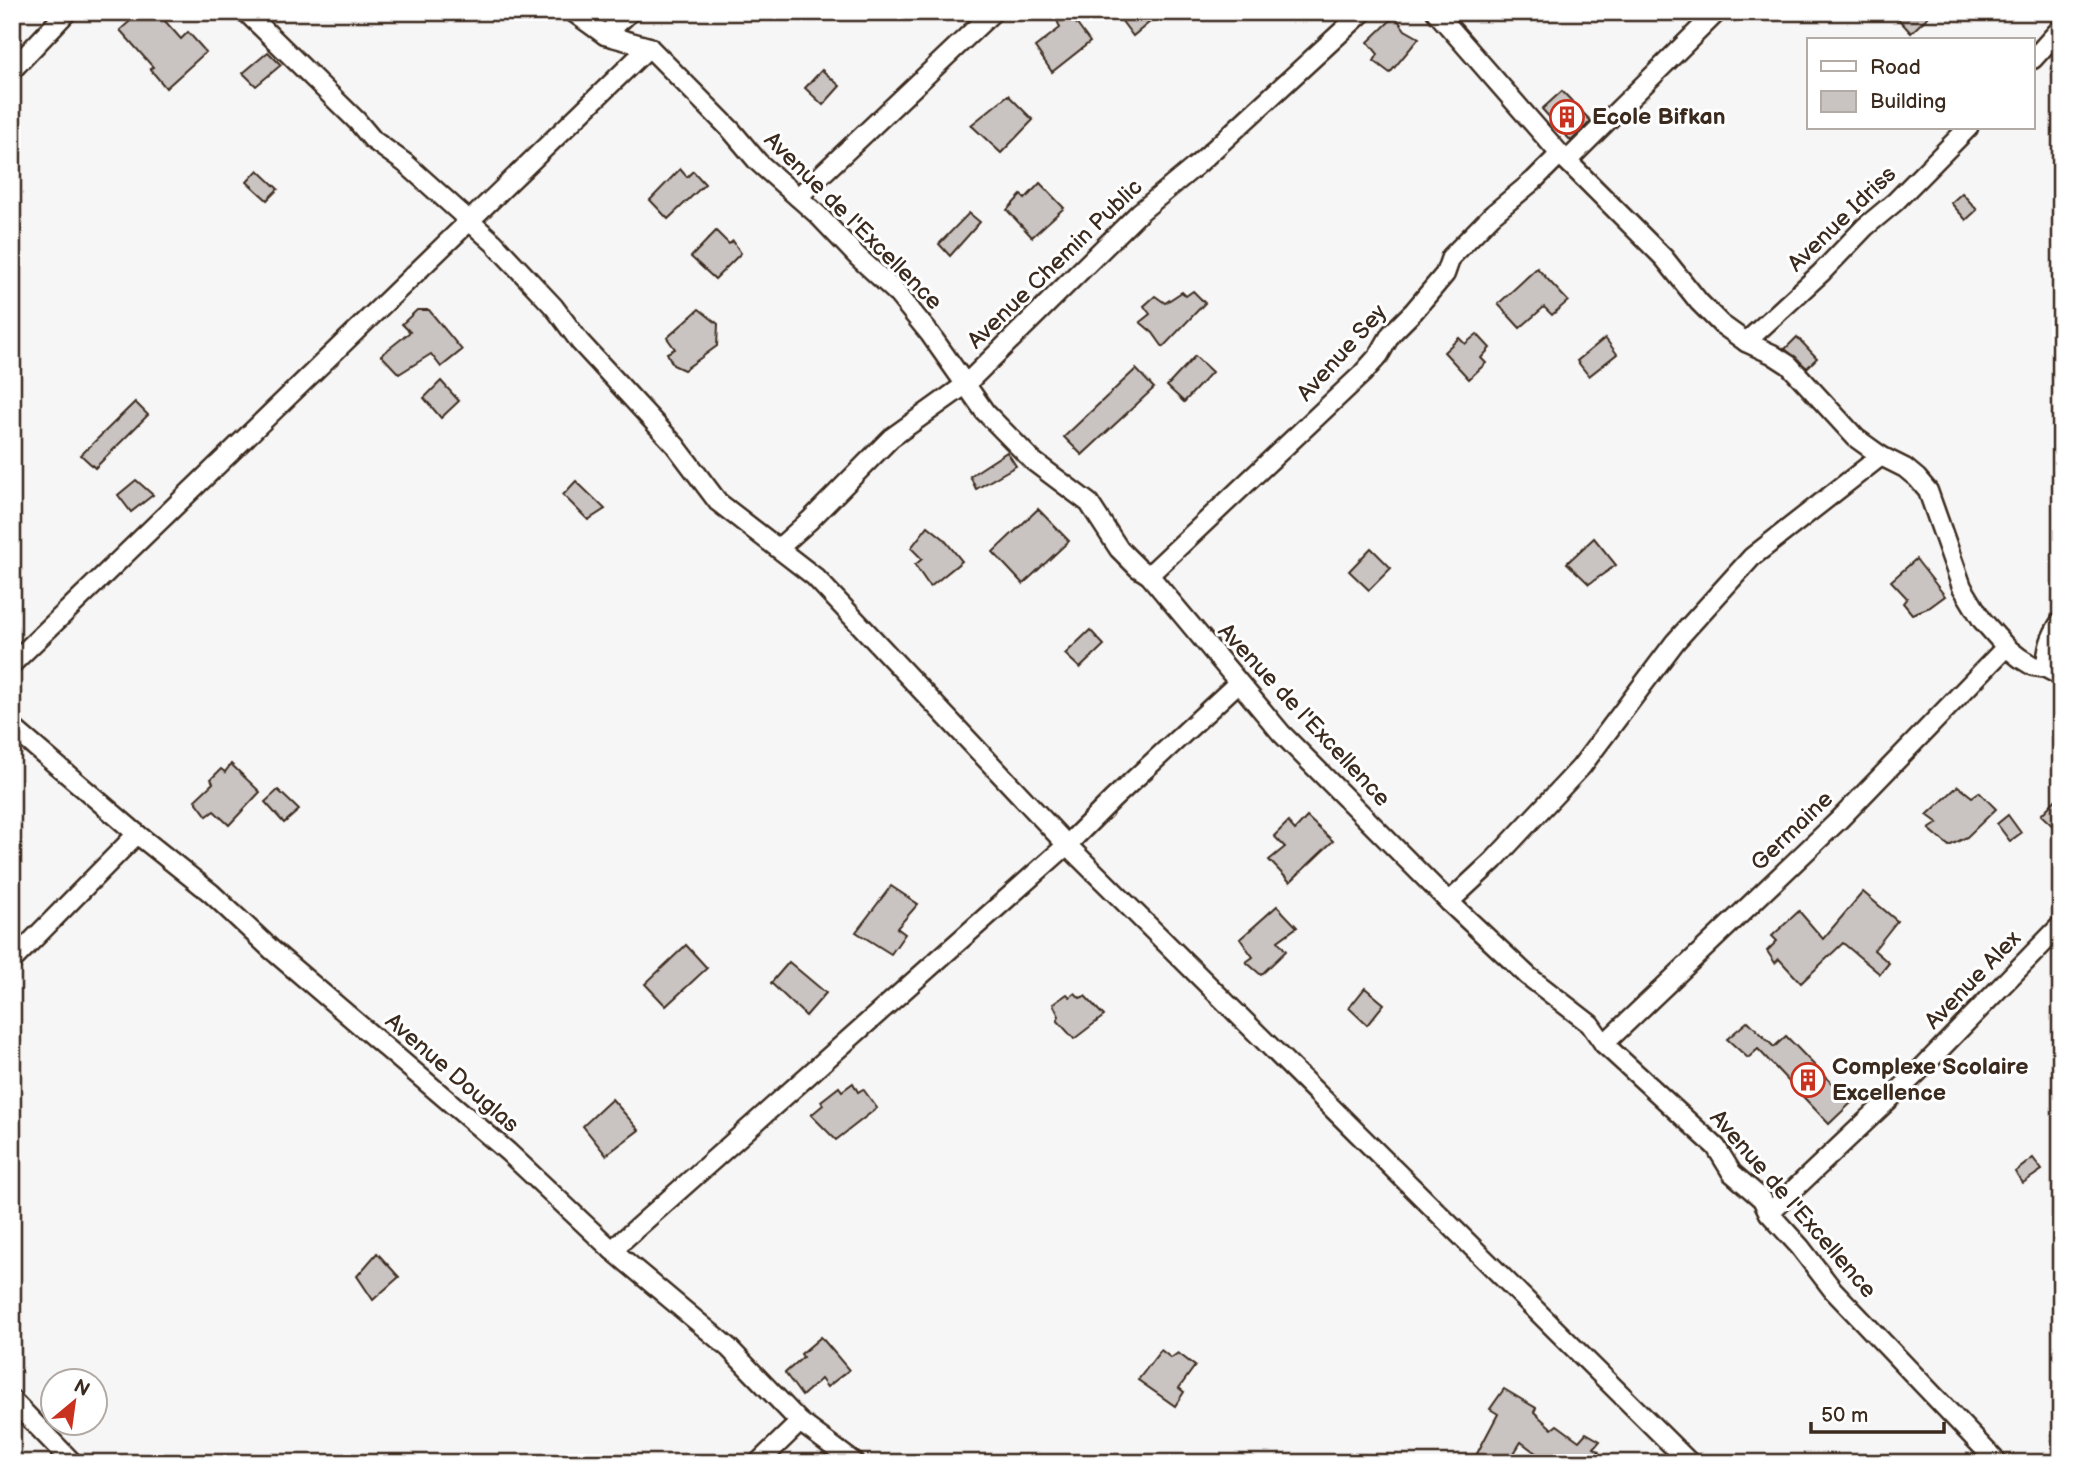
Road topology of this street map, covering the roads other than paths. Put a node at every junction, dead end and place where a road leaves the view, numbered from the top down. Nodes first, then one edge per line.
1 (67, 12) edge
2 (246, 12) edge
3 (573, 12) edge
4 (630, 12) edge
5 (993, 12) edge
6 (1363, 12) edge
7 (1436, 12) edge
8 (1717, 12) edge
9 (2061, 28) edge
10 (605, 35) junction
11 (649, 47) junction
12 (2035, 58) edge
13 (12, 70) edge
14 (1966, 130) edge
15 (1564, 158) junction
16 (798, 197) junction
17 (472, 220) junction
18 (1746, 342) junction
19 (965, 385) junction
20 (1881, 456) junction
21 (779, 548) junction
22 (1149, 575) junction
23 (2061, 621) edge
24 (2006, 647) junction
25 (12, 664) edge
26 (2054, 672) edge
27 (1238, 683) junction
28 (12, 727) edge
29 (137, 834) junction
30 (1068, 845) junction
31 (1449, 902) junction
32 (2061, 925) edge
33 (12, 961) edge
34 (1604, 1044) junction
35 (1769, 1213) junction
36 (612, 1250) junction
37 (12, 1400) edge
38 (800, 1422) junction
39 (73, 1463) edge
40 (758, 1463) edge
41 (855, 1463) edge
42 (1690, 1463) edge
43 (1998, 1463) edge

1 - 13 street
2 - 17 street
3 - 10 street
4 - 10 street
5 - 16 street
6 - 19 street, Avenue Chemin Public
7 - 15 street
8 - 15 street, Avenue Sey
9 - 12 street
10 - 11 street
11 - 16 street, Avenue de l'Excellence
11 - 17 street
14 - 18 street, Avenue Idriss
15 - 18 street
15 - 22 street, Avenue Sey
16 - 19 street, Avenue de l'Excellence
17 - 21 street
17 - 25 street
18 - 20 street
19 - 21 street, Avenue Chemin Public
19 - 22 street, Avenue de l'Excellence
20 - 24 street
20 - 31 street
21 - 30 street
22 - 27 street, Avenue de l'Excellence
23 - 26 street
24 - 26 street
24 - 34 street, Germaine
27 - 30 street
27 - 31 street, Avenue de l'Excellence
28 - 29 street, Avenue Douglas
29 - 33 street
29 - 36 street, Avenue Douglas
30 - 36 street
30 - 42 street
31 - 34 street, Avenue de l'Excellence
32 - 35 street, Avenue Alex
34 - 35 street, Avenue de l'Excellence
35 - 43 street, Avenue de l'Excellence
36 - 38 street, Avenue Douglas
37 - 39 street
38 - 40 street
38 - 41 street, Avenue Douglas

